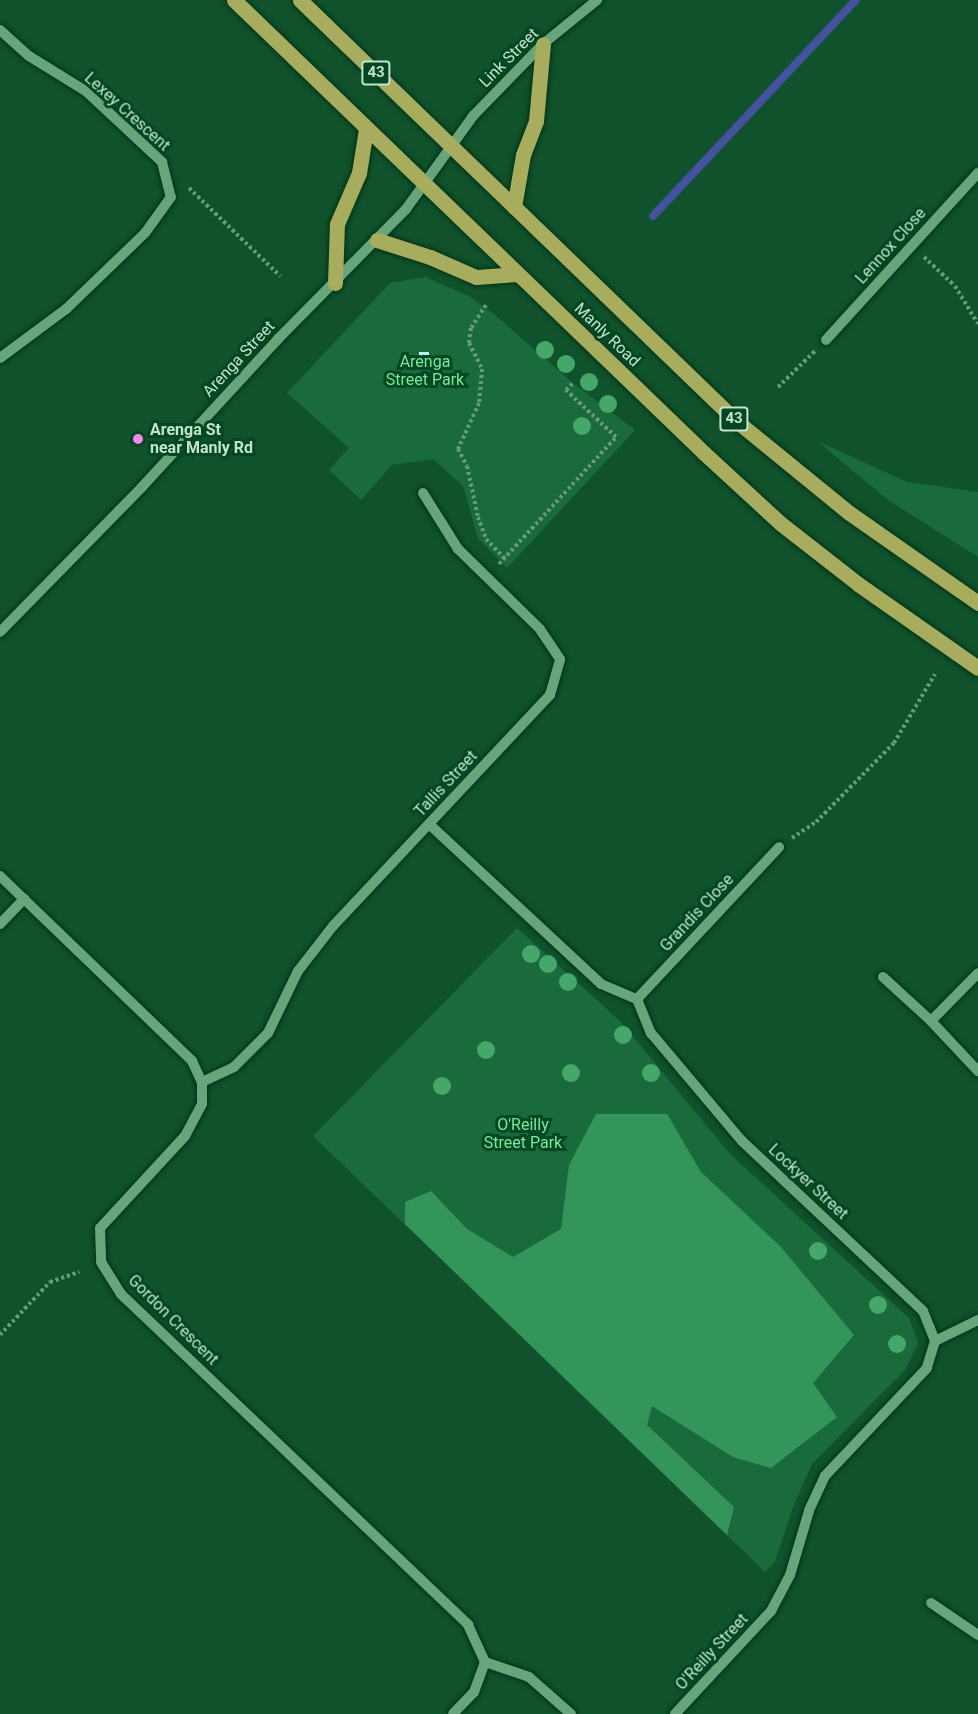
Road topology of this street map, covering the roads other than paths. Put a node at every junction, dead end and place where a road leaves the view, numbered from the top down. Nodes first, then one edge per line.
1 (234, 0) edge
2 (300, 0) edge
3 (597, 0) edge
4 (0, 30) edge
5 (543, 44) junction
6 (366, 129) junction
7 (451, 146) junction
8 (978, 173) edge
9 (425, 184) junction
10 (514, 207) junction
11 (377, 240) junction
12 (517, 274) junction
13 (335, 283) junction
14 (826, 340) road end
15 (0, 358) edge
16 (423, 493) dead end
17 (978, 603) edge
18 (0, 632) edge
19 (978, 668) edge
20 (429, 824) junction
21 (779, 847) road end
22 (0, 876) edge
23 (24, 899) junction
24 (0, 924) edge
25 (978, 973) edge
26 (883, 976) dead end
27 (637, 999) junction
28 (931, 1021) junction
29 (978, 1071) edge
30 (202, 1082) junction
31 (978, 1320) edge
32 (934, 1341) junction
33 (931, 1603) dead end
34 (978, 1635) edge
35 (485, 1662) junction
36 (453, 1714) edge
37 (571, 1714) edge
38 (675, 1714) edge

1 - 6 main road, Manly Road
2 - 7 main road, Manly Road / 43
3 - 5 street, Link Street
4 - 15 street, Lexey Crescent
5 - 7 street, Link Street
5 - 10 main road
6 - 9 main road, Manly Road
6 - 13 main road
7 - 9 street, Link Street
7 - 10 main road, Manly Road / 43
8 - 14 street, Lennox Close
9 - 11 street, Arenga Street
9 - 12 main road, Manly Road
10 - 17 main road, Manly Road / 43
11 - 12 main road
11 - 13 street, Arenga Street
12 - 19 main road, Manly Road
13 - 18 street, Arenga Street
16 - 20 street, Tallis Street
20 - 27 street
20 - 30 street, Tallis Street
21 - 27 street, Grandis Close
22 - 23 street
23 - 24 street
23 - 30 street
25 - 28 street
26 - 28 street
27 - 32 street, Lockyer Street
28 - 29 street
30 - 35 street, Gordon Crescent
31 - 32 street
32 - 38 street, O'Reilly Street
33 - 34 street
35 - 36 street
35 - 37 street

